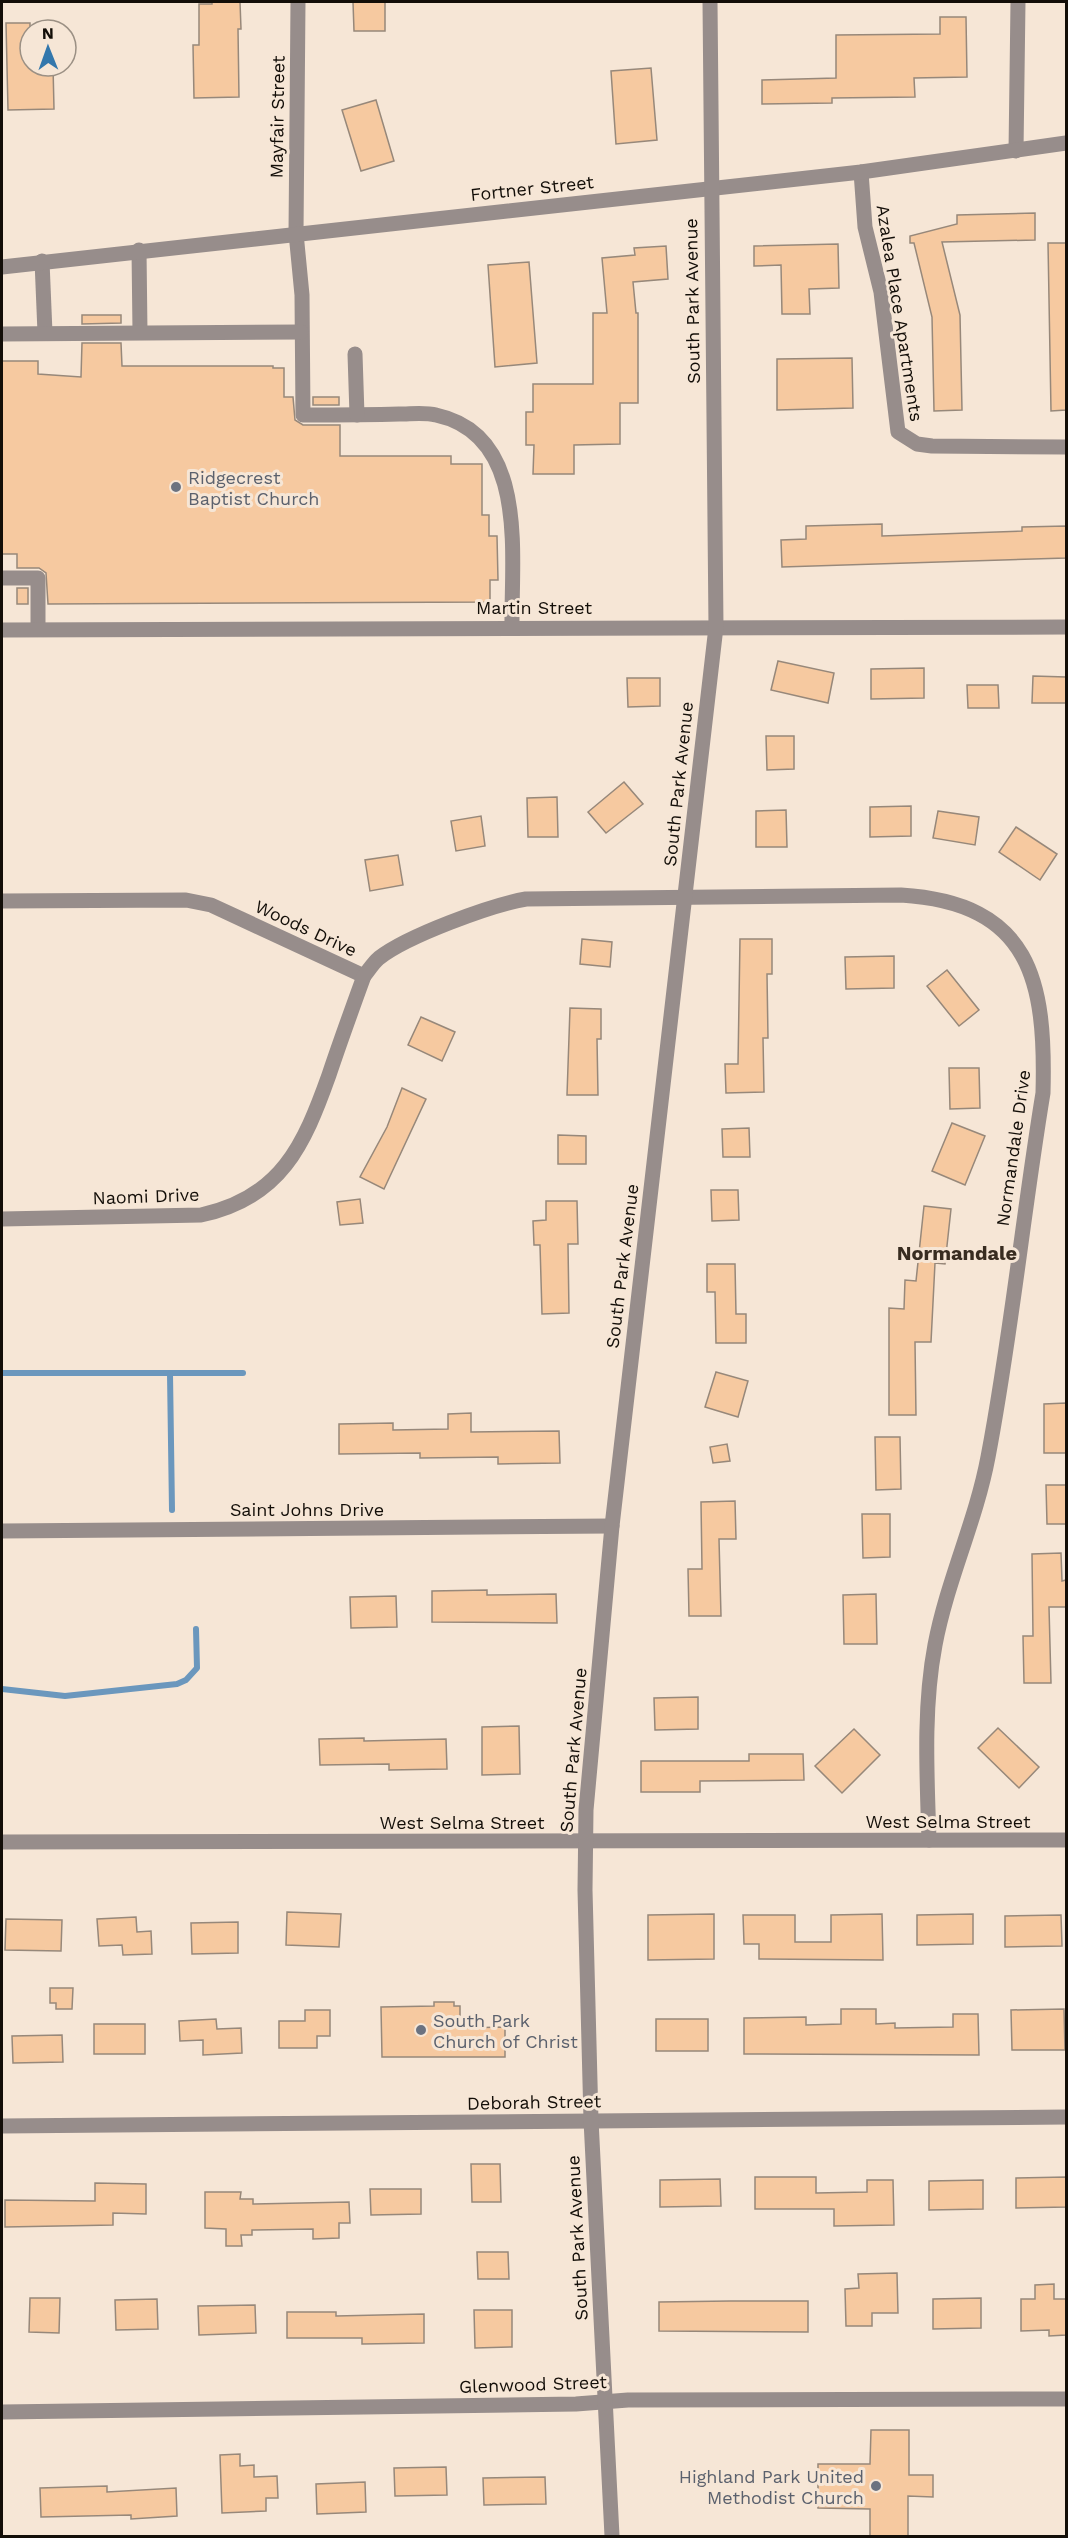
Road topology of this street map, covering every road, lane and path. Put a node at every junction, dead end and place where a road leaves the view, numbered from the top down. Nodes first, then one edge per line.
1 (298, 2) edge
2 (710, 2) edge
3 (1018, 2) edge
4 (1066, 143) edge
5 (1016, 151) junction
6 (861, 172) junction
7 (710, 189) junction
8 (296, 233) junction
9 (139, 250) junction
10 (42, 261) junction
11 (2, 267) edge
12 (140, 332) junction
13 (301, 332) junction
14 (45, 333) junction
15 (2, 334) edge
16 (355, 354) dead end
17 (357, 415) junction
18 (1066, 447) edge
19 (2, 578) edge
20 (512, 627) junction
21 (716, 627) junction
22 (1066, 627) edge
23 (38, 629) junction
24 (2, 630) edge
25 (685, 896) junction
26 (2, 901) edge
27 (364, 976) junction
28 (2, 1219) edge
29 (612, 1526) junction
30 (2, 1531) edge
31 (929, 1840) junction
32 (1066, 1840) edge
33 (585, 1841) junction
34 (2, 1842) edge
35 (1066, 2117) edge
36 (591, 2120) junction
37 (2, 2126) edge
38 (1066, 2399) edge
39 (605, 2402) junction
40 (2, 2412) edge
41 (612, 2536) edge

1 - 8 street, Mayfair Street
2 - 7 street, South Park Avenue
3 - 5 street
4 - 5 street, Fortner Street
5 - 6 street, Fortner Street
6 - 7 street, Fortner Street
6 - 18 street, Azalea Place Apartments
7 - 8 street, Fortner Street
7 - 21 street, South Park Avenue
8 - 9 street, Fortner Street
8 - 13 street, Mayfair Street
9 - 10 street, Fortner Street
9 - 12 street
10 - 11 street, Fortner Street
10 - 14 street
12 - 13 street
12 - 14 street
13 - 17 street, Mayfair Street
14 - 15 street
16 - 17 street
17 - 20 street
19 - 23 street
20 - 21 street, Martin Street
20 - 23 street, Martin Street
21 - 22 street, Martin Street
21 - 25 street, South Park Avenue
23 - 24 street, Martin Street
25 - 27 street, Woods Drive
25 - 29 street, South Park Avenue
25 - 31 street, Normandale Drive
26 - 27 street, Woods Drive
27 - 28 street, Naomi Drive
29 - 30 street, Saint Johns Drive
29 - 33 street, South Park Avenue
31 - 32 street, West Selma Street
31 - 33 street, West Selma Street
33 - 34 street, West Selma Street
33 - 36 street, South Park Avenue
35 - 36 street, Deborah Street
36 - 37 street, Deborah Street
36 - 39 street, South Park Avenue
38 - 39 street, Glenwood Street
39 - 40 street, Glenwood Street
39 - 41 street, South Park Avenue

